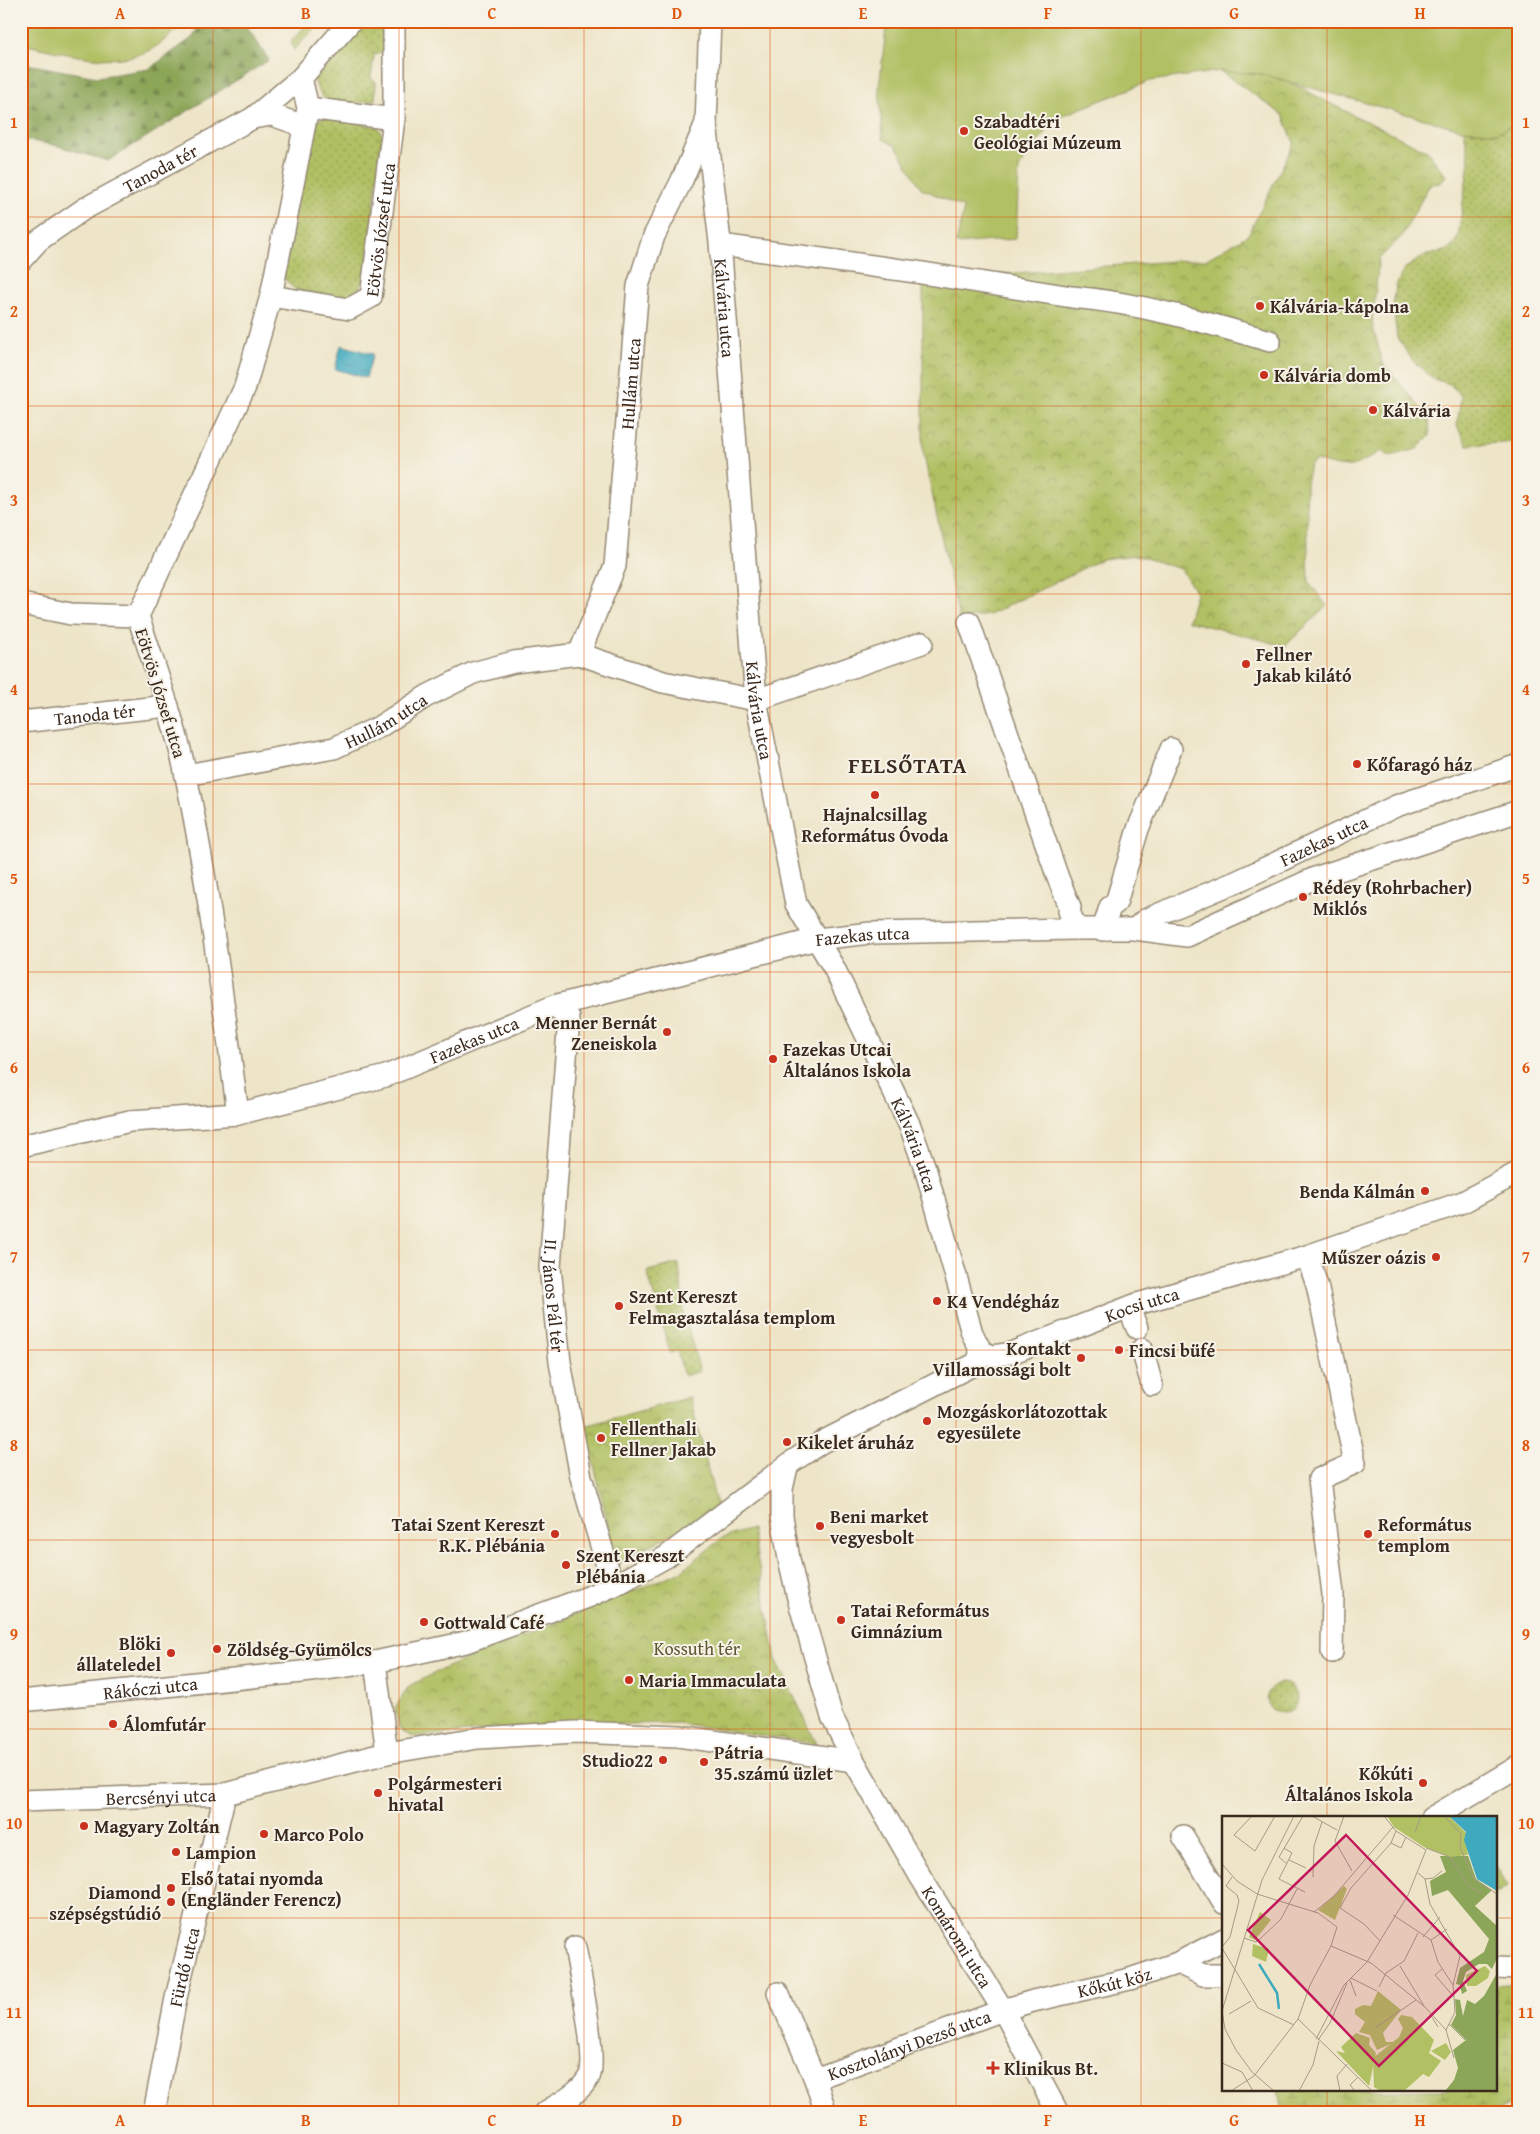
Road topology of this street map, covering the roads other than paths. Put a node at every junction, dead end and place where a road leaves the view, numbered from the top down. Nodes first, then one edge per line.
1 (351, 21) edge
2 (394, 21) edge
3 (712, 25) edge
4 (300, 78) junction
5 (306, 117) junction
6 (253, 118) junction
7 (394, 119) junction
8 (706, 123) junction
9 (721, 246) junction
10 (21, 260) edge
11 (271, 296) junction
12 (1270, 341) dead end
13 (21, 604) edge
14 (138, 616) junction
15 (969, 622) dead end
16 (922, 643) dead end
17 (579, 654) junction
18 (756, 700) junction
19 (168, 706) junction
20 (21, 722) edge
21 (1171, 749) dead end
22 (1519, 765) edge
23 (186, 775) junction
24 (1519, 811) edge
25 (1076, 929) junction
26 (1135, 929) junction
27 (1103, 930) junction
28 (817, 939) junction
29 (554, 1006) junction
30 (238, 1114) junction
31 (21, 1146) edge
32 (1518, 1174) edge
33 (1307, 1256) junction
34 (1128, 1308) junction
35 (1137, 1328) dead end
36 (1142, 1349) dead end
37 (982, 1351) junction
38 (1152, 1385) dead end
39 (787, 1467) junction
40 (613, 1586) junction
41 (1332, 1652) dead end
42 (374, 1662) junction
43 (21, 1701) edge
44 (387, 1753) junction
45 (854, 1761) junction
46 (1519, 1766) edge
47 (225, 1794) junction
48 (21, 1801) edge
49 (1435, 1816) edge
50 (1183, 1836) dead end
51 (1222, 1900) edge
52 (1222, 1940) edge
53 (575, 1947) dead end
54 (1178, 1963) junction
55 (1498, 1968) edge
56 (1519, 1969) edge
57 (1222, 1975) edge
58 (778, 1993) dead end
59 (1003, 2010) junction
60 (815, 2079) junction
61 (553, 2110) edge
62 (154, 2113) edge
63 (826, 2113) edge
64 (1058, 2113) edge

1 - 4 street
2 - 7 street, Eötvös József utca
3 - 8 street, Kálvária utca
4 - 5 street, Eötvös József utca
4 - 6 street, Tanoda tér
5 - 6 street
5 - 7 street
5 - 11 street, Eötvös József utca
6 - 10 street, Tanoda tér
7 - 11 street, Eötvös József utca
8 - 9 street, Kálvária utca
8 - 17 street, Hullám utca
9 - 12 street
9 - 18 street, Kálvária utca
11 - 14 street, Eötvös József utca
13 - 14 street
14 - 19 street, Eötvös József utca
15 - 25 street
16 - 18 street
17 - 18 street, Hullám utca
17 - 23 street, Hullám utca
18 - 28 street, Kálvária utca
19 - 20 street, Tanoda tér
19 - 23 street, Eötvös József utca
21 - 27 street
22 - 26 street, Fazekas utca
23 - 30 street, Eötvös József utca
24 - 26 street, Fazekas utca
25 - 27 street, Fazekas utca
25 - 28 street, Fazekas utca
26 - 27 street, Fazekas utca
28 - 29 street, Fazekas utca
28 - 37 street, Kálvária utca
29 - 30 street, Fazekas utca
29 - 40 street, II. János Pál tér
30 - 31 street, Fazekas utca
32 - 33 street, Kocsi utca
33 - 34 street, Kocsi utca
33 - 41 street
34 - 35 street
34 - 37 street, Kocsi utca
36 - 38 street
37 - 39 street
39 - 40 street
39 - 45 street
40 - 42 street
42 - 43 street, Rákóczi utca
42 - 44 street
44 - 45 street
44 - 47 street, Bercsényi utca
45 - 59 street, Komáromi utca
46 - 49 street
47 - 48 street, Bercsényi utca
47 - 62 street, Fürdő utca
50 - 51 street
52 - 54 street, Kőkút köz
53 - 61 street
54 - 57 street
54 - 59 street, Kőkút köz
55 - 56 street
58 - 60 street, Kosztolányi Dezső utca
59 - 60 street, Kosztolányi Dezső utca
59 - 64 street, Komáromi utca
60 - 63 street, Kosztolányi Dezső utca

